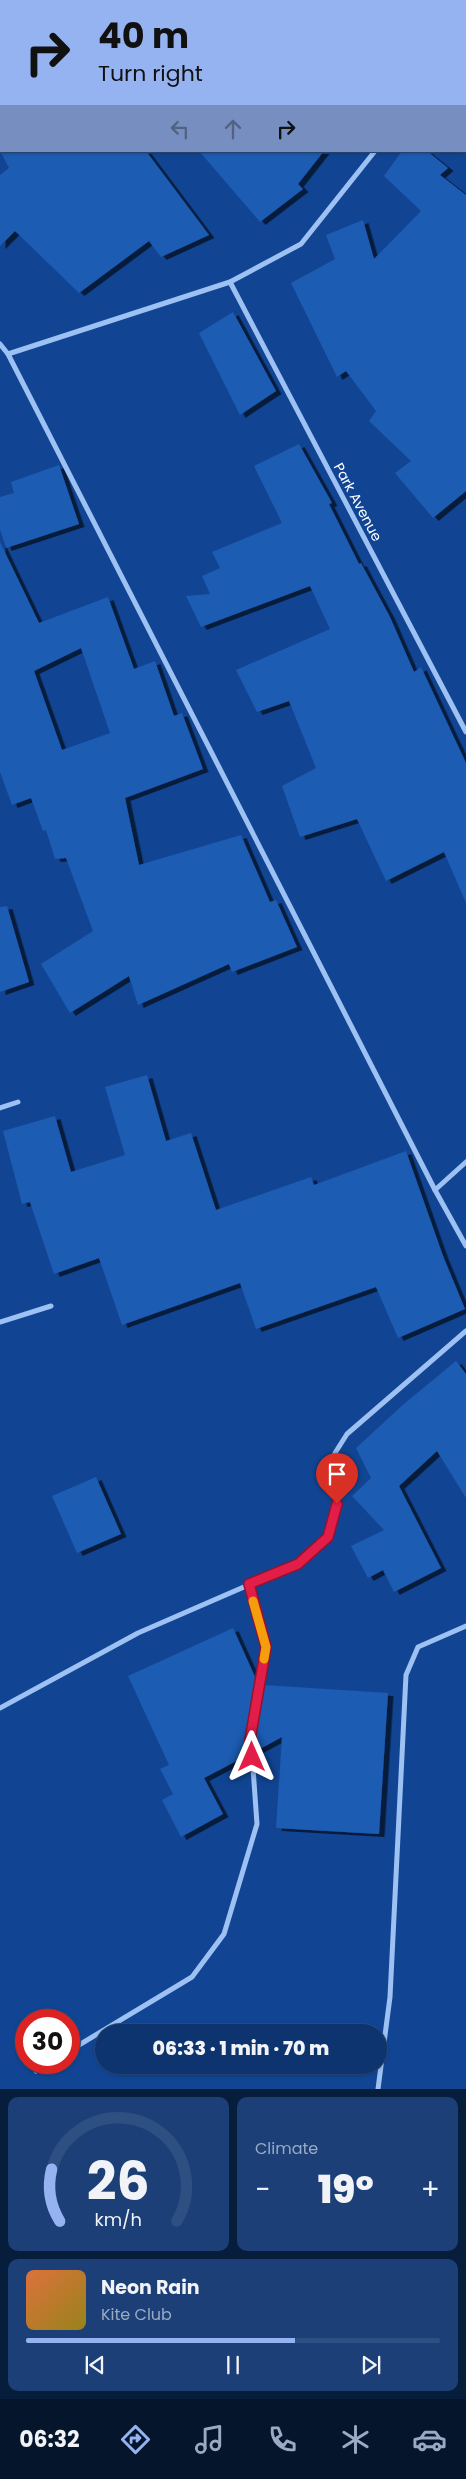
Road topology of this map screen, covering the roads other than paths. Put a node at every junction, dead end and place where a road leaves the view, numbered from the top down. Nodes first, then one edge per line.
1 (374, 152) edge
2 (230, 282) junction
3 (0, 344) edge
4 (8, 354) junction
5 (466, 732) edge
6 (18, 1102) dead end
7 (0, 1108) edge
8 (466, 1162) edge
9 (435, 1190) junction
10 (466, 1246) edge
11 (51, 1306) dead end
12 (0, 1322) edge
13 (466, 1330) edge
14 (249, 1584) junction
15 (466, 1626) edge
16 (0, 1708) edge
17 (80, 2044) edge
18 (378, 2089) edge

1 - 2 street
2 - 4 street
2 - 5 street, Park Avenue
3 - 4 street
4 - 9 street
6 - 7 street
8 - 9 street
9 - 10 street
11 - 12 street
13 - 14 street
14 - 16 street
14 - 17 street
15 - 18 street

